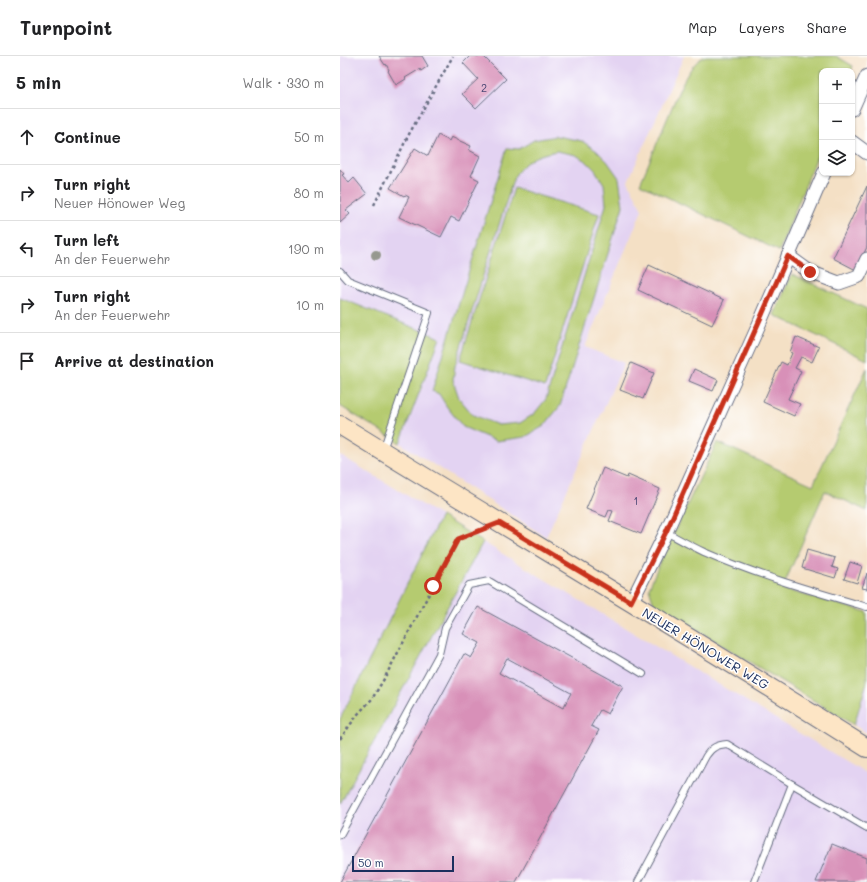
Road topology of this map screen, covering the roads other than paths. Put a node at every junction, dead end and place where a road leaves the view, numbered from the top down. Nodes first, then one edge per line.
1 (867, 76) edge
2 (854, 104) edge
3 (855, 144) edge
4 (867, 153) edge
5 (823, 176) edge
6 (788, 256) junction
7 (867, 259) edge
8 (340, 271) edge
9 (340, 425) edge
10 (383, 451) junction
11 (666, 532) junction
12 (631, 602) junction
13 (867, 607) edge
14 (644, 674) dead end
15 (867, 748) edge
16 (792, 784) junction
17 (867, 828) edge
18 (340, 835) edge
19 (638, 882) edge
20 (754, 882) edge

1 - 2 street
3 - 4 street
5 - 6 street
6 - 7 street
6 - 11 street
8 - 10 lane
9 - 10 main road, NEUER HÖNOWER WEG
10 - 12 main road, NEUER HÖNOWER WEG
11 - 12 street
11 - 13 lane
12 - 15 main road, NEUER HÖNOWER WEG
14 - 18 lane
16 - 17 lane
16 - 19 lane
16 - 20 lane

